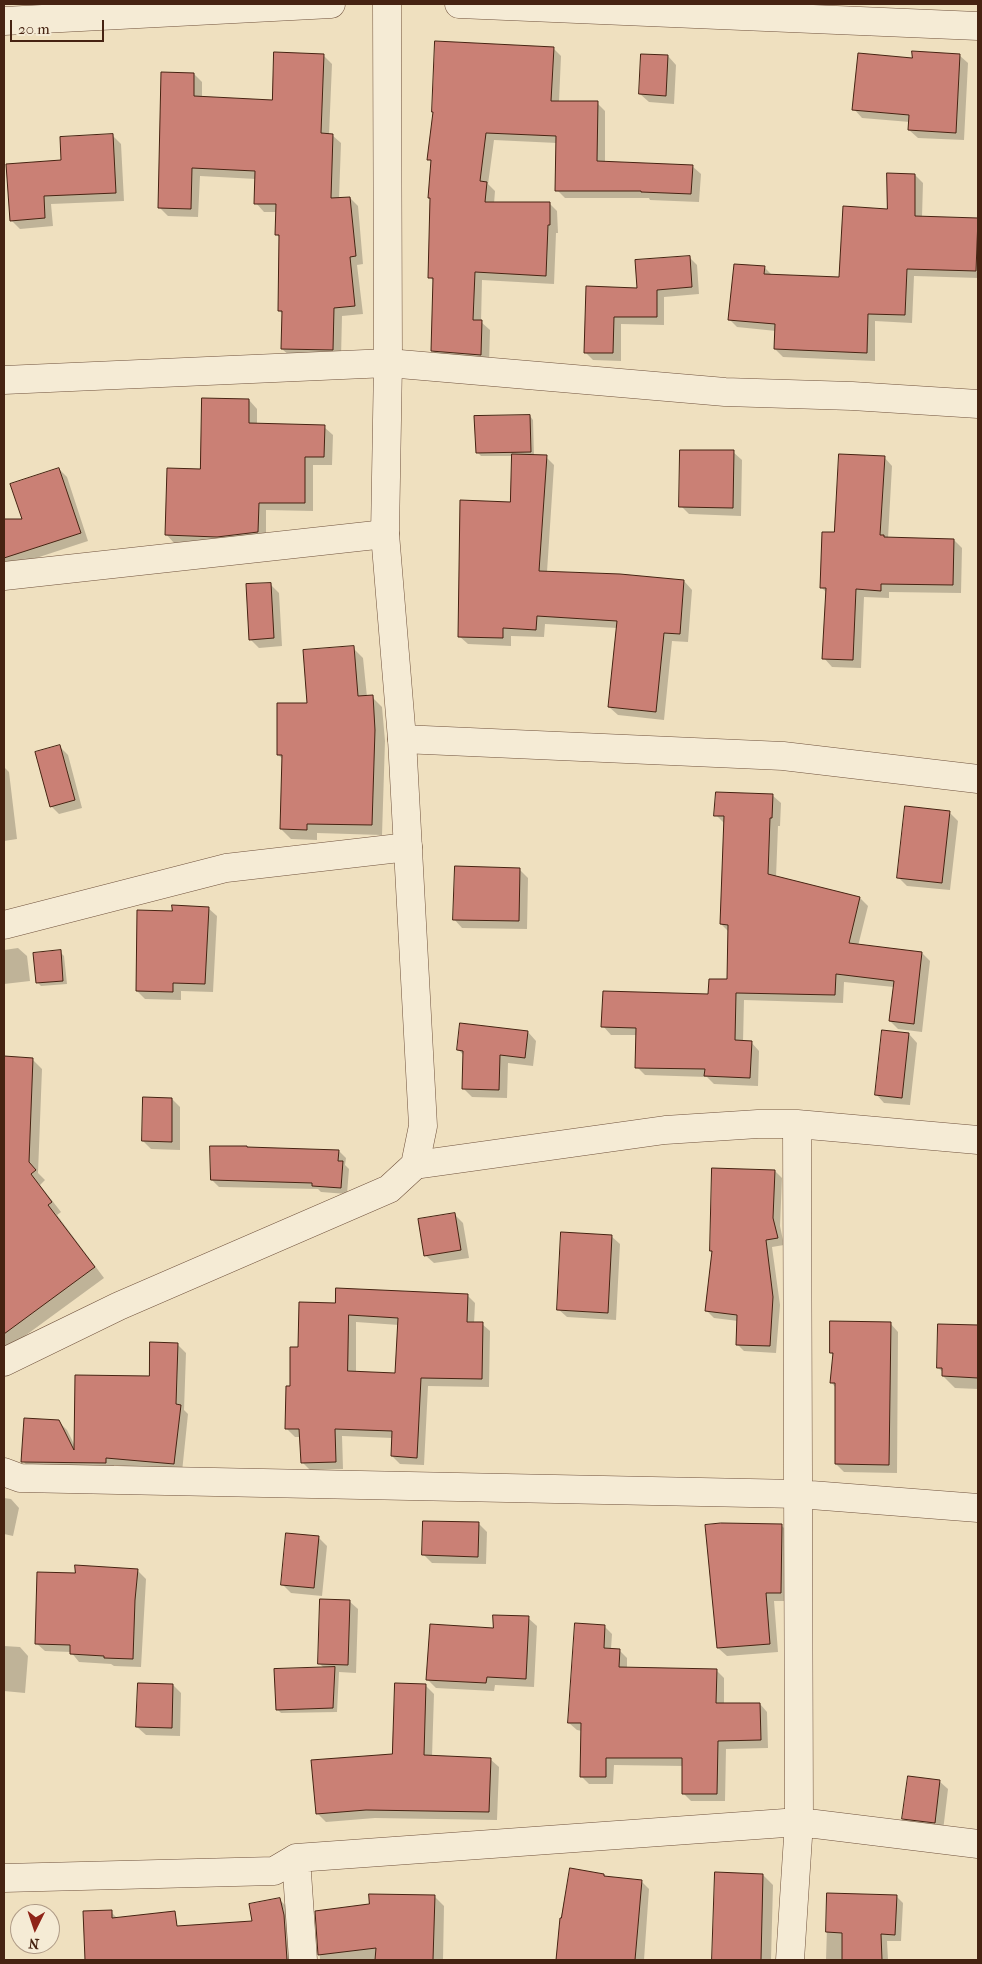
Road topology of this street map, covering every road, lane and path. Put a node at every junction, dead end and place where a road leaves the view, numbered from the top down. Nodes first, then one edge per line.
1 (331, 4) edge
2 (387, 4) edge
3 (459, 4) edge
4 (4, 21) edge
5 (978, 26) edge
6 (388, 362) junction
7 (4, 380) edge
8 (978, 404) edge
9 (385, 534) junction
10 (4, 576) edge
11 (402, 739) junction
12 (978, 779) edge
13 (408, 847) junction
14 (4, 925) edge
15 (797, 1124) junction
16 (978, 1140) edge
17 (415, 1164) junction
18 (4, 1362) edge
19 (4, 1472) edge
20 (798, 1494) junction
21 (978, 1508) edge
22 (799, 1822) junction
23 (978, 1844) edge
24 (296, 1858) junction
25 (4, 1878) edge
26 (304, 1960) edge
27 (790, 1960) edge

1 - 4 street
2 - 6 street
3 - 5 street
6 - 7 street
6 - 8 street
6 - 9 street
9 - 10 street
9 - 11 street
11 - 12 street
11 - 13 street
13 - 14 street
13 - 17 street
15 - 16 street
15 - 17 street
15 - 20 street
17 - 18 street
19 - 20 street
20 - 21 street
20 - 22 street
22 - 23 street
22 - 24 street
22 - 27 street
24 - 25 street
24 - 26 street

